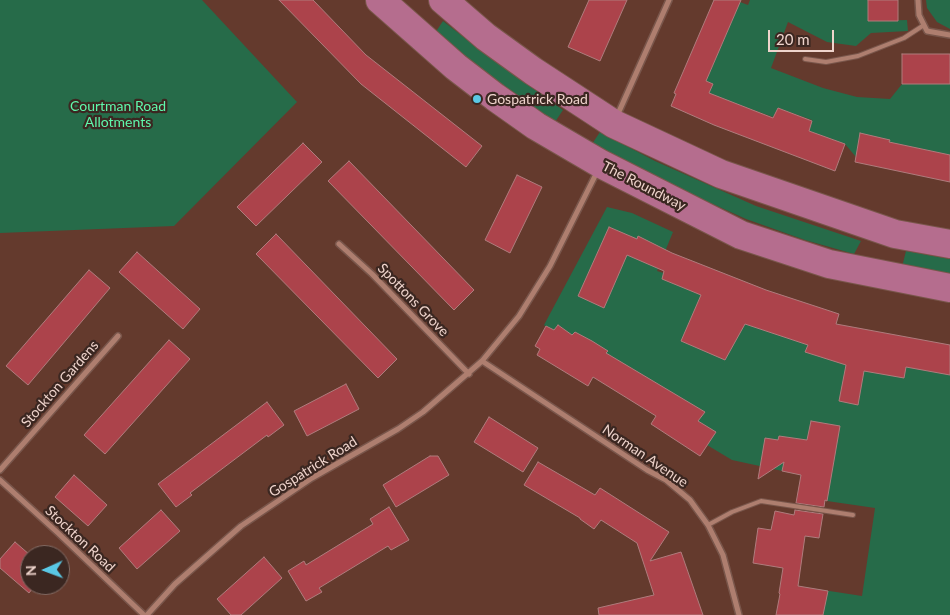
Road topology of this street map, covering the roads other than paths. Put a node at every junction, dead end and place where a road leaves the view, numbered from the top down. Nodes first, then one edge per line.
1 (380, 0) edge
2 (438, 0) edge
3 (443, 0) edge
4 (669, 0) edge
5 (918, 0) edge
6 (924, 26) junction
7 (413, 30) junction
8 (950, 35) edge
9 (805, 59) dead end
10 (614, 124) junction
11 (601, 164) junction
12 (895, 234) junction
13 (339, 244) dead end
14 (950, 244) edge
15 (876, 274) junction
16 (950, 288) edge
17 (118, 336) dead end
18 (482, 361) junction
19 (469, 374) junction
20 (0, 470) edge
21 (0, 480) edge
22 (853, 515) dead end
23 (708, 526) junction
24 (146, 615) edge
25 (739, 615) edge

1 - 7 main road, The Roundway
2 - 7 main road
3 - 10 main road
4 - 10 street
5 - 6 street
6 - 8 street
6 - 9 lane
7 - 11 main road, The Roundway
10 - 12 main road
11 - 15 main road, The Roundway
11 - 18 street, Gospatrick Road
12 - 14 main road
12 - 15 main road
13 - 19 street, Spottons Grove
15 - 16 main road, The Roundway
17 - 20 street, Stockton Gardens
18 - 19 street, Gospatrick Road
18 - 23 street, Norman Avenue
19 - 24 street, Gospatrick Road
21 - 24 street, Stockton Road
22 - 23 lane
23 - 25 street, Norman Avenue

